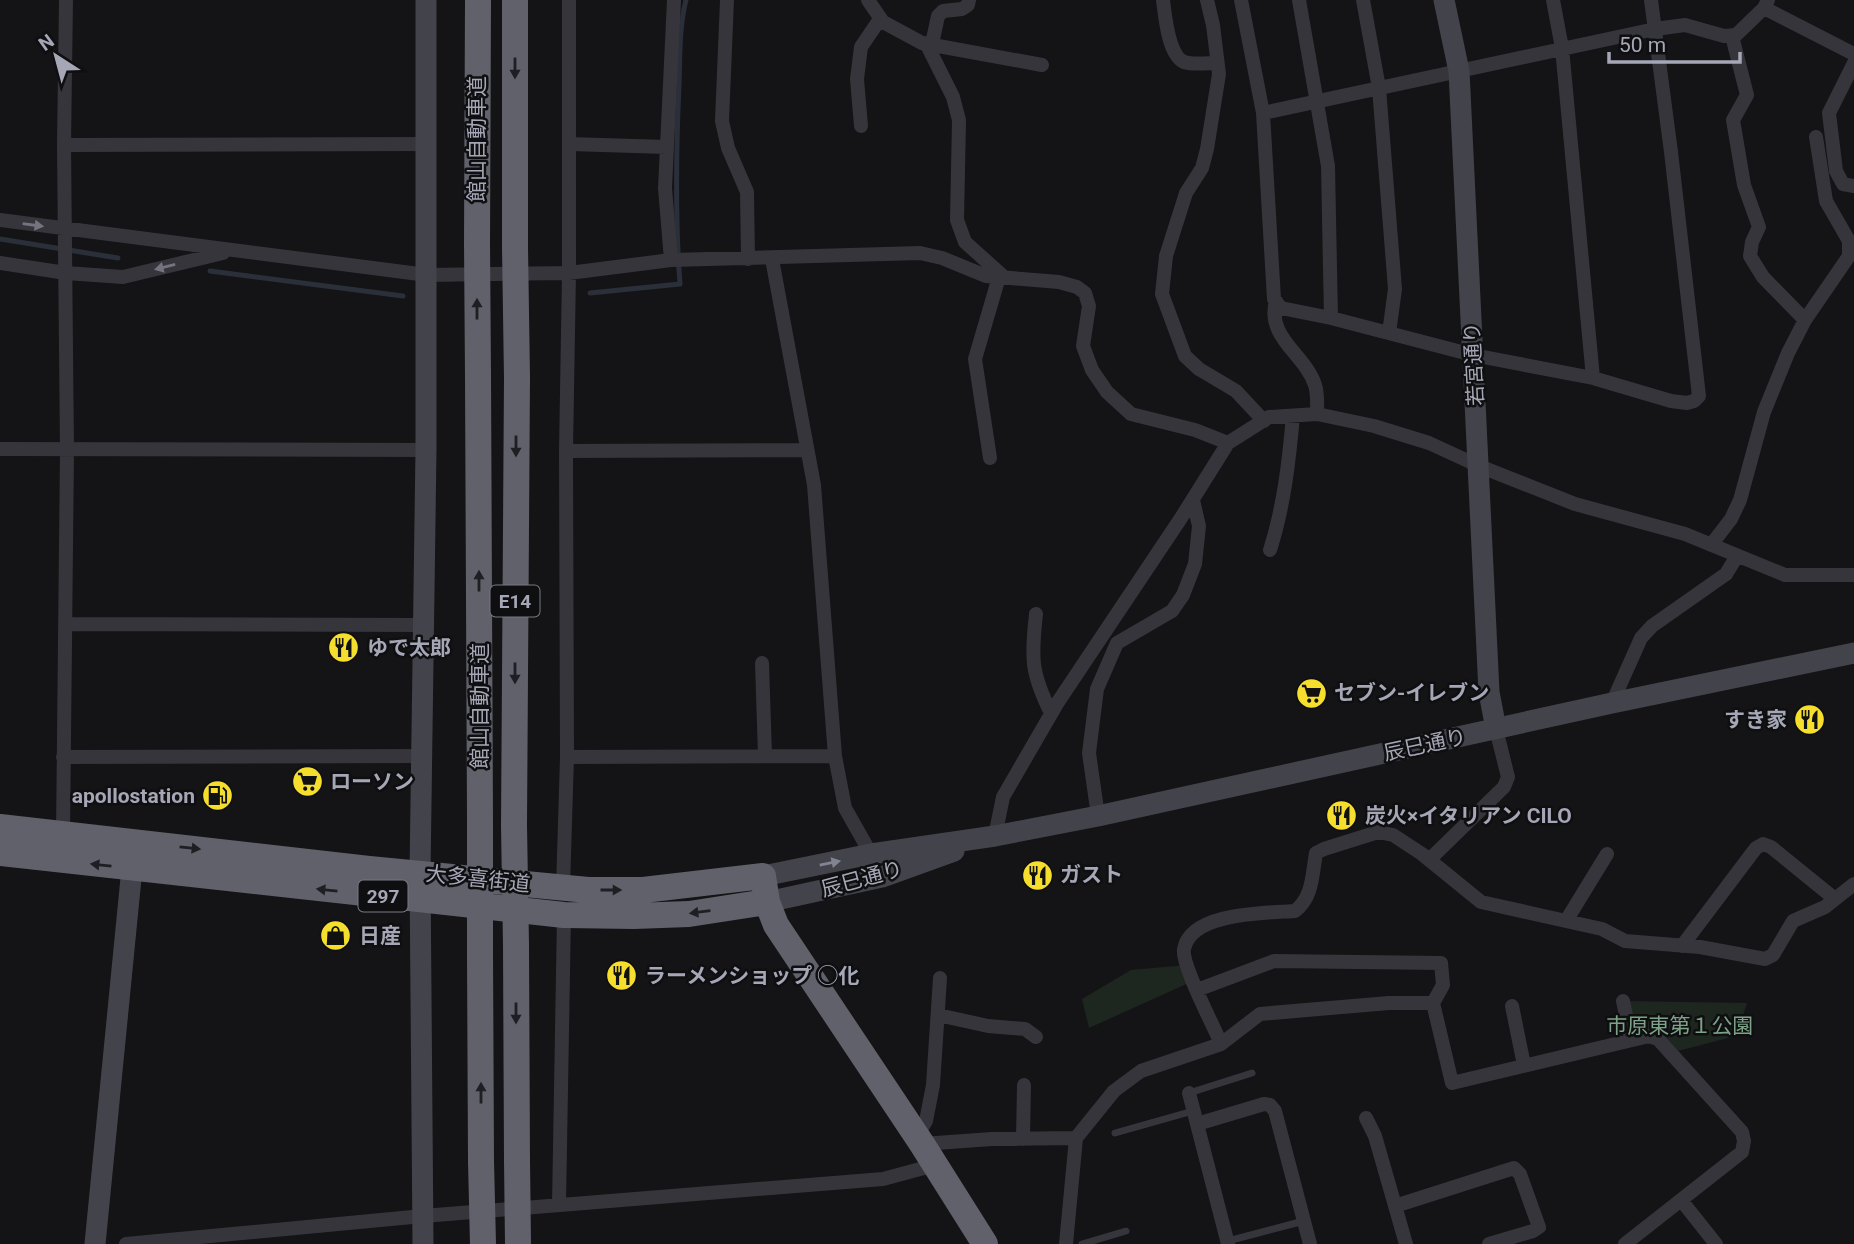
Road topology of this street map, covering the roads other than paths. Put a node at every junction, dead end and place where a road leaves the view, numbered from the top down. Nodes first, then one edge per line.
1 (66, 0) edge
2 (426, 0) edge
3 (478, 0) edge
4 (515, 0) edge
5 (569, 0) edge
6 (674, 0) edge
7 (727, 0) edge
8 (868, 0) edge
9 (969, 0) edge
10 (1163, 0) edge
11 (1207, 0) edge
12 (1241, 0) edge
13 (1299, 0) edge
14 (1363, 0) edge
15 (1444, 0) edge
16 (1553, 0) edge
17 (1651, 0) edge
18 (1766, 4) edge
19 (880, 19) junction
20 (1655, 29) junction
21 (1732, 36) junction
22 (929, 44) junction
23 (1562, 48) junction
24 (1854, 54) edge
25 (1217, 63) junction
26 (1854, 63) edge
27 (1042, 65) dead end
28 (1459, 71) junction
29 (1379, 88) junction
30 (1319, 101) junction
31 (1263, 113) junction
32 (861, 126) dead end
33 (1816, 137) dead end
34 (426, 144) junction
35 (569, 144) junction
36 (64, 145) junction
37 (667, 147) junction
38 (1854, 186) edge
39 (0, 220) edge
40 (66, 230) junction
41 (231, 251) junction
42 (748, 259) junction
43 (772, 259) junction
44 (671, 260) junction
45 (0, 262) edge
46 (569, 272) junction
47 (66, 273) junction
48 (426, 275) junction
49 (1001, 277) junction
50 (1276, 301) junction
51 (1331, 318) junction
52 (1805, 320) junction
53 (1389, 333) junction
54 (1473, 355) junction
55 (1593, 378) junction
56 (1317, 414) junction
57 (1293, 416) junction
58 (1264, 421) junction
59 (1228, 443) junction
60 (0, 449) edge
61 (67, 450) junction
62 (426, 450) junction
63 (807, 450) junction
64 (566, 451) junction
65 (990, 458) dead end
66 (1479, 466) junction
67 (1192, 500) junction
68 (1711, 545) junction
69 (1270, 550) dead end
70 (1737, 556) junction
71 (1854, 575) edge
72 (1036, 614) dead end
73 (65, 624) junction
74 (424, 625) junction
75 (1854, 653) edge
76 (762, 663) dead end
77 (1612, 703) junction
78 (1051, 713) junction
79 (1496, 729) junction
80 (765, 755) junction
81 (423, 756) junction
82 (63, 757) junction
83 (567, 757) junction
84 (835, 757) junction
85 (1098, 816) junction
86 (0, 827) edge
87 (63, 834) junction
88 (995, 836) junction
89 (0, 853) edge
90 (870, 854) junction
91 (1607, 854) dead end
92 (1429, 860) junction
93 (132, 868) junction
94 (420, 873) junction
95 (1854, 884) edge
96 (563, 888) junction
97 (765, 889) junction
98 (1835, 899) junction
99 (420, 900) junction
100 (564, 915) junction
101 (1566, 921) junction
102 (1682, 946) junction
103 (940, 978) dead end
104 (1197, 990) junction
105 (1623, 1001) dead end
106 (1433, 1003) junction
107 (1512, 1006) dead end
108 (938, 1015) junction
109 (1036, 1037) dead end
110 (1631, 1039) junction
111 (1222, 1044) junction
112 (1524, 1065) junction
113 (1252, 1073) dead end
114 (1024, 1085) dead end
115 (1189, 1093) joint
116 (1195, 1118) junction
117 (1366, 1118) dead end
118 (1115, 1133) dead end
119 (1076, 1138) junction
120 (1023, 1139) junction
121 (925, 1148) junction
122 (1681, 1200) junction
123 (559, 1205) junction
124 (1395, 1206) junction
125 (423, 1216) junction
126 (1304, 1221) junction
127 (1126, 1231) dead end
128 (1227, 1243) edge
129 (95, 1244) edge
130 (126, 1244) edge
131 (423, 1244) edge
132 (483, 1244) edge
133 (518, 1244) edge
134 (985, 1244) edge
135 (1066, 1244) edge
136 (1082, 1244) edge
137 (1310, 1244) edge
138 (1406, 1244) edge
139 (1491, 1244) edge
140 (1625, 1244) edge
141 (1717, 1244) edge

1 - 36 street
2 - 34 street
132 -> 3 highway, 館山自動車道 / E14, bridge
4 -> 133 highway, 館山自動車道 / E14, bridge
5 - 35 street
6 - 37 street
7 - 42 street
8 - 19 street
9 - 22 street
10 - 25 street
11 - 25 street
12 - 31 street
13 - 30 street
14 - 29 street
15 - 28 street, 若宮通り
16 - 23 street
17 - 20 street
18 - 21 street
18 - 24 street
19 - 22 street
19 - 32 street
20 - 21 street
20 - 23 street
20 - 55 street
21 - 52 street
22 - 27 street
22 - 49 street
23 - 28 street
23 - 55 street
25 - 58 street
26 - 38 street
28 - 29 street
28 - 54 street, 若宮通り
29 - 30 street
29 - 53 street
30 - 31 street
30 - 51 street
31 - 50 street
33 - 52 street
34 - 36 street
34 - 48 street
35 - 37 street
35 - 46 street
36 - 40 street
37 - 44 street
39 -> 40 street
40 - 41 street
40 - 47 street
41 -> 47 street
41 - 48 street
42 - 43 street
42 - 44 street
43 - 49 street
43 - 63 street
44 - 46 street
45 - 47 street
46 - 48 street
46 - 64 street
47 - 61 street
48 - 62 street
49 - 59 street
49 - 65 street
50 - 51 street
50 - 56 street
51 - 53 street
52 - 68 street
53 - 54 street
54 - 55 street
54 - 66 street, 若宮通り
56 - 57 street
56 - 66 street
57 - 58 street
57 - 69 street
58 - 59 street
59 - 67 street
60 - 61 street
61 - 62 street
61 - 73 street
62 - 74 street
63 - 64 street
63 - 84 street
64 - 83 street
66 - 68 street
66 - 79 street, 若宮通り
67 - 78 street
67 - 85 street
68 - 70 street
70 - 71 street
70 - 77 street
72 - 78 street
73 - 74 street
73 - 82 street
74 - 81 street
75 - 77 street, 辰巳通り
76 - 80 street
77 - 79 street, 辰巳通り
78 - 88 street
79 - 85 street, 辰巳通り
79 - 92 street
80 - 83 street
80 - 84 street
81 - 82 street
81 - 94 street
82 - 87 street
83 - 96 street
84 - 90 street
85 - 88 street, 辰巳通り
86 - 87 highway, 大多喜街道 / 297
87 -> 94 highway, 大多喜街道 / 297
88 - 90 street, 辰巳通り
88 - 97 street, 辰巳通り
93 -> 89 highway, 大多喜街道 / 297
97 -> 90 street, 辰巳通り
91 - 101 street
92 - 101 street
92 - 104 street
99 -> 93 highway, 大多喜街道 / 297
93 - 129 street
94 - 96 highway, 大多喜街道 / 297
94 - 99 street
95 - 98 street
96 -> 97 highway, 大多喜街道 / 297
97 -> 100 highway, 大多喜街道 / 297
97 - 121 highway
98 - 102 street
98 - 102 street
99 - 100 highway, 大多喜街道 / 297
99 - 125 street
100 - 123 street
101 - 102 street
103 - 108 street
104 - 106 street
104 - 111 street
105 - 110 street
106 - 111 street
106 - 112 street
107 - 112 street
108 - 109 street
108 - 121 street
110 - 112 street
110 - 122 street
111 - 119 street
113 - 115 lane
114 - 120 street
115 - 116 street
116 - 118 lane
116 - 126 street
116 - 128 street
117 - 124 street
119 - 120 street
119 - 135 street
120 - 121 street
121 - 123 street
121 - 134 highway
122 - 140 street
122 - 141 street
123 - 125 street
124 - 138 street
124 - 139 street
125 - 130 street
125 - 131 street
126 - 128 lane
126 - 137 street
127 - 136 lane

